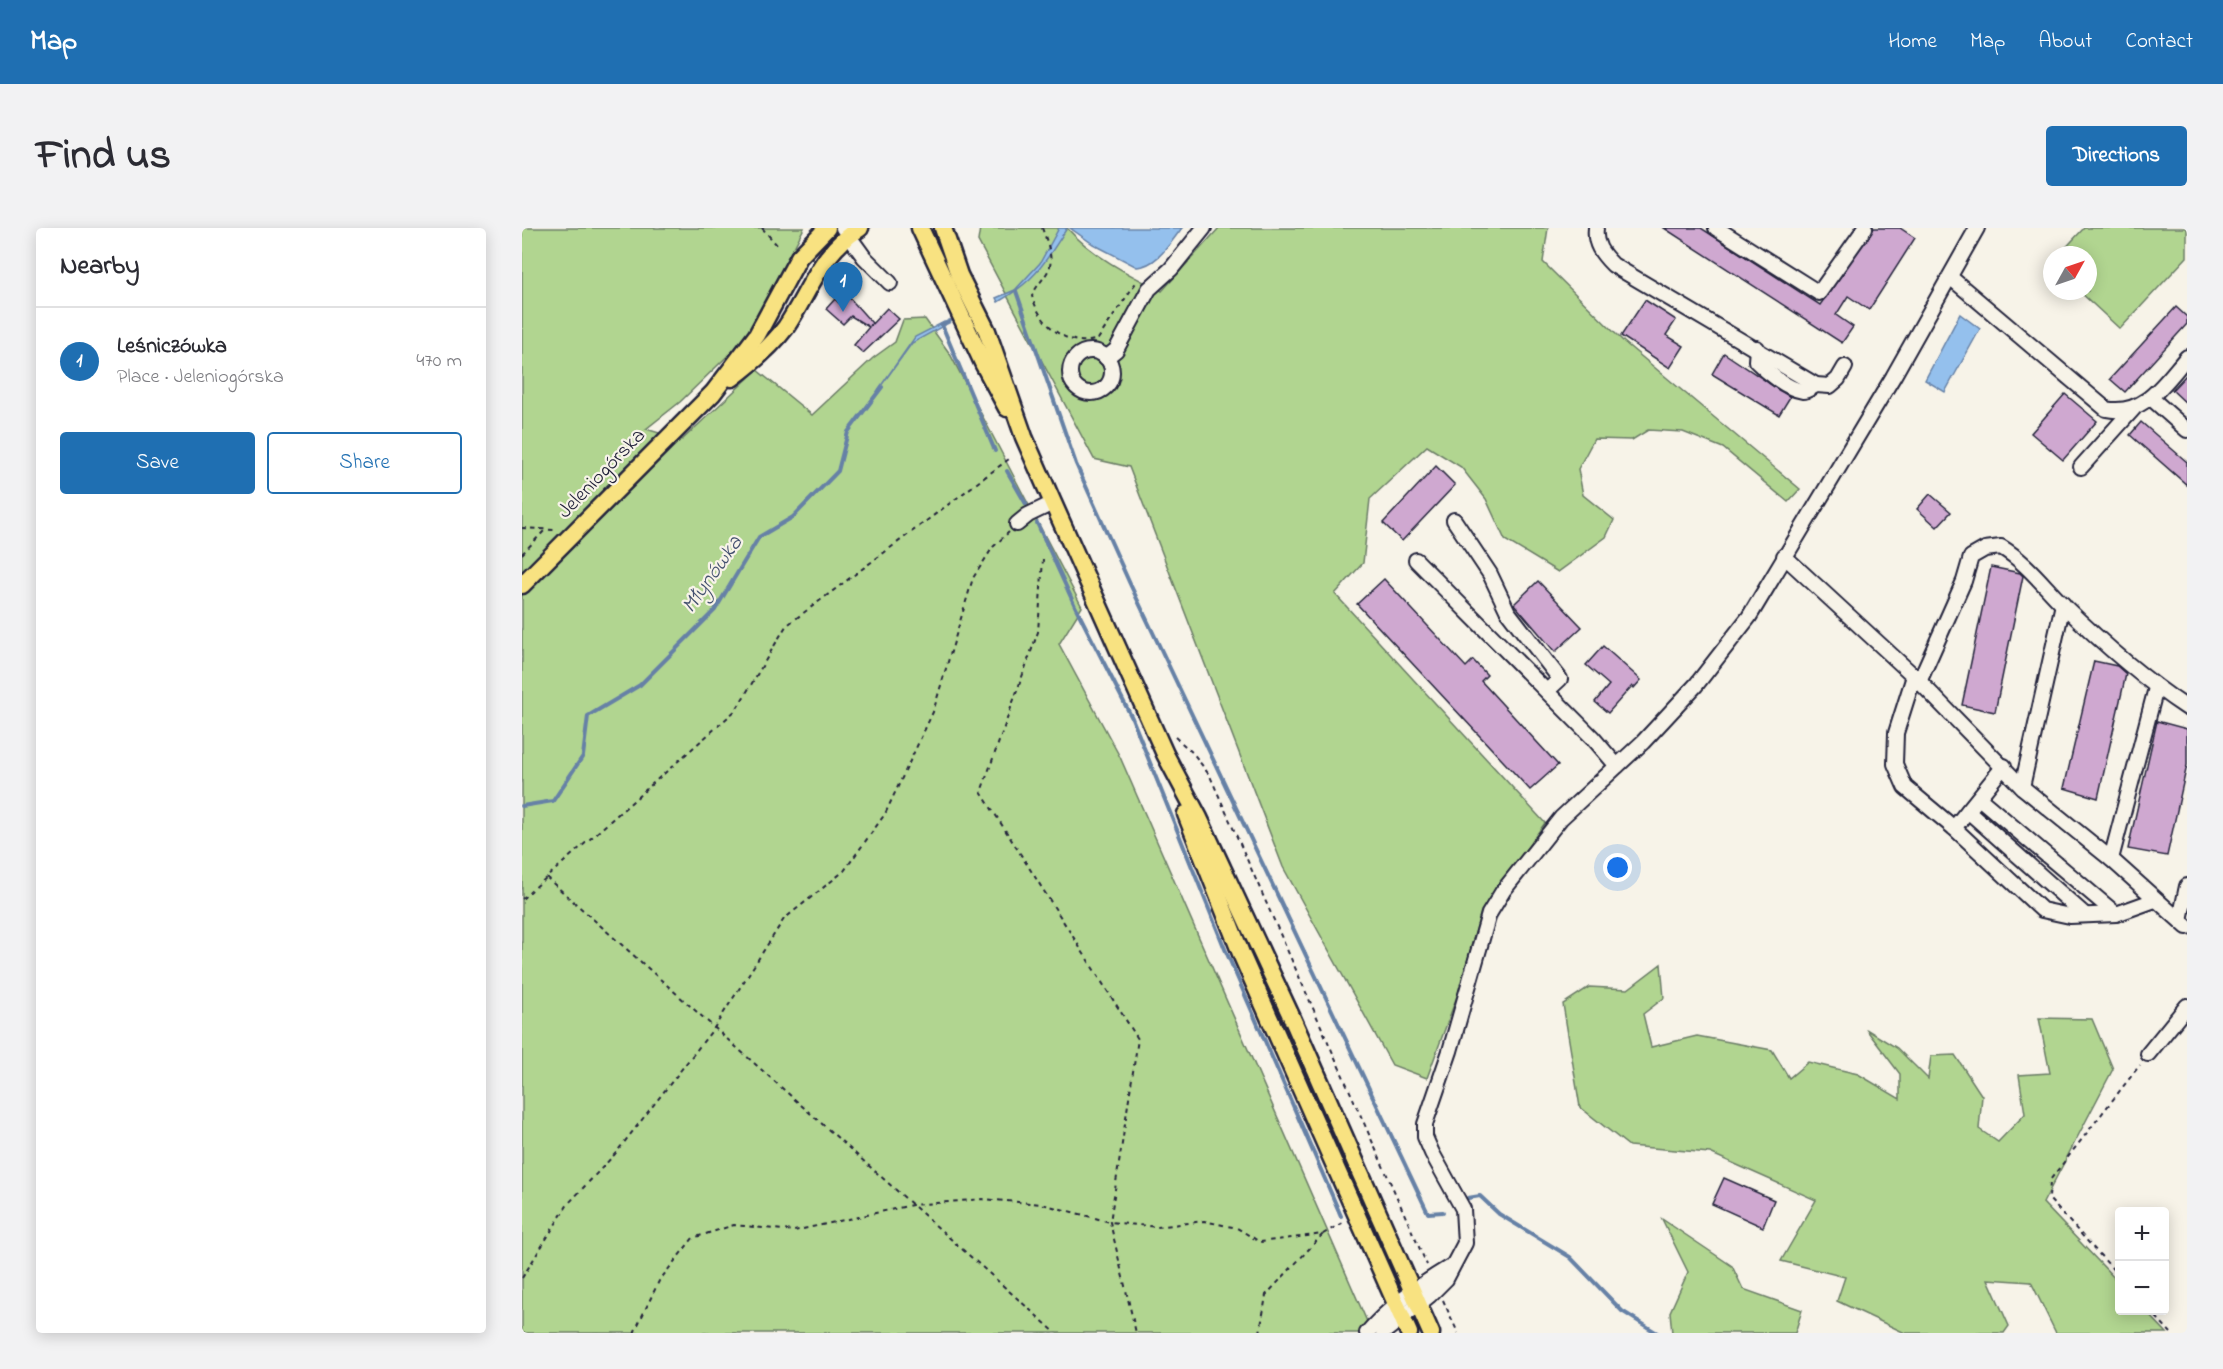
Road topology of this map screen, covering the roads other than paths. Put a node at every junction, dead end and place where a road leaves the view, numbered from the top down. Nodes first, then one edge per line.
1 (827, 228) edge
2 (920, 228) edge
3 (944, 228) edge
4 (1204, 228) edge
5 (1596, 228) edge
6 (1716, 228) edge
7 (1865, 228) edge
8 (1977, 228) edge
9 (851, 231) edge
10 (1950, 277) junction
11 (890, 284) dead end
12 (2187, 357) edge
13 (1106, 358) dead end
14 (1845, 367) dead end
15 (713, 393) junction
16 (2151, 398) junction
17 (2134, 408) junction
18 (2187, 430) edge
19 (1024, 437) junction
20 (2081, 467) dead end
21 (1053, 503) junction
22 (1454, 520) dead end
23 (1017, 524) road end
24 (1784, 556) junction
25 (1416, 560) dead end
26 (522, 585) edge
27 (2063, 604) junction
28 (1916, 679) junction
29 (2156, 688) junction
30 (1547, 691) junction
31 (2187, 708) edge
32 (1165, 754) junction
33 (1617, 766) junction
34 (2004, 766) junction
35 (2022, 787) junction
36 (1979, 798) junction
37 (1968, 811) junction
38 (1954, 828) junction
39 (2111, 859) junction
40 (2187, 885) edge
41 (2155, 900) junction
42 (2116, 914) junction
43 (2085, 915) junction
44 (2184, 924) edge
45 (2187, 1006) edge
46 (2148, 1054) road end
47 (1416, 1298) junction
48 (1403, 1318) edge
49 (1367, 1333) edge
50 (1383, 1333) edge
51 (1431, 1333) edge

1 - 15 main road, Jeleniogórska
2 - 19 main road
3 - 19 main road
4 - 13 street
5 - 14 street
6 - 7 street
8 - 10 street
9 - 11 street
9 - 15 main road, Jeleniogórska
10 - 17 street
10 - 24 street
12 - 16 street
15 - 26 main road, Jeleniogórska
16 - 17 street
16 - 18 street
17 - 20 street
19 - 21 main road
21 - 23 street
21 - 32 main road
22 - 30 street
24 - 28 street
24 - 33 street
25 - 30 street
27 - 28 street
27 - 29 street
27 - 35 street
28 - 34 street
28 - 38 street
29 - 31 street
29 - 39 street
30 - 33 street
32 - 47 main road
32 - 48 main road
33 - 47 street
34 - 35 street
34 - 36 street
35 - 39 street
36 - 37 street
36 - 42 street
37 - 38 street
37 - 43 street
38 - 43 street
39 - 41 street
40 - 44 street
41 - 42 street
41 - 44 street
42 - 43 street
45 - 46 street
47 - 48 street
47 - 51 main road
48 - 49 street
48 - 50 street

